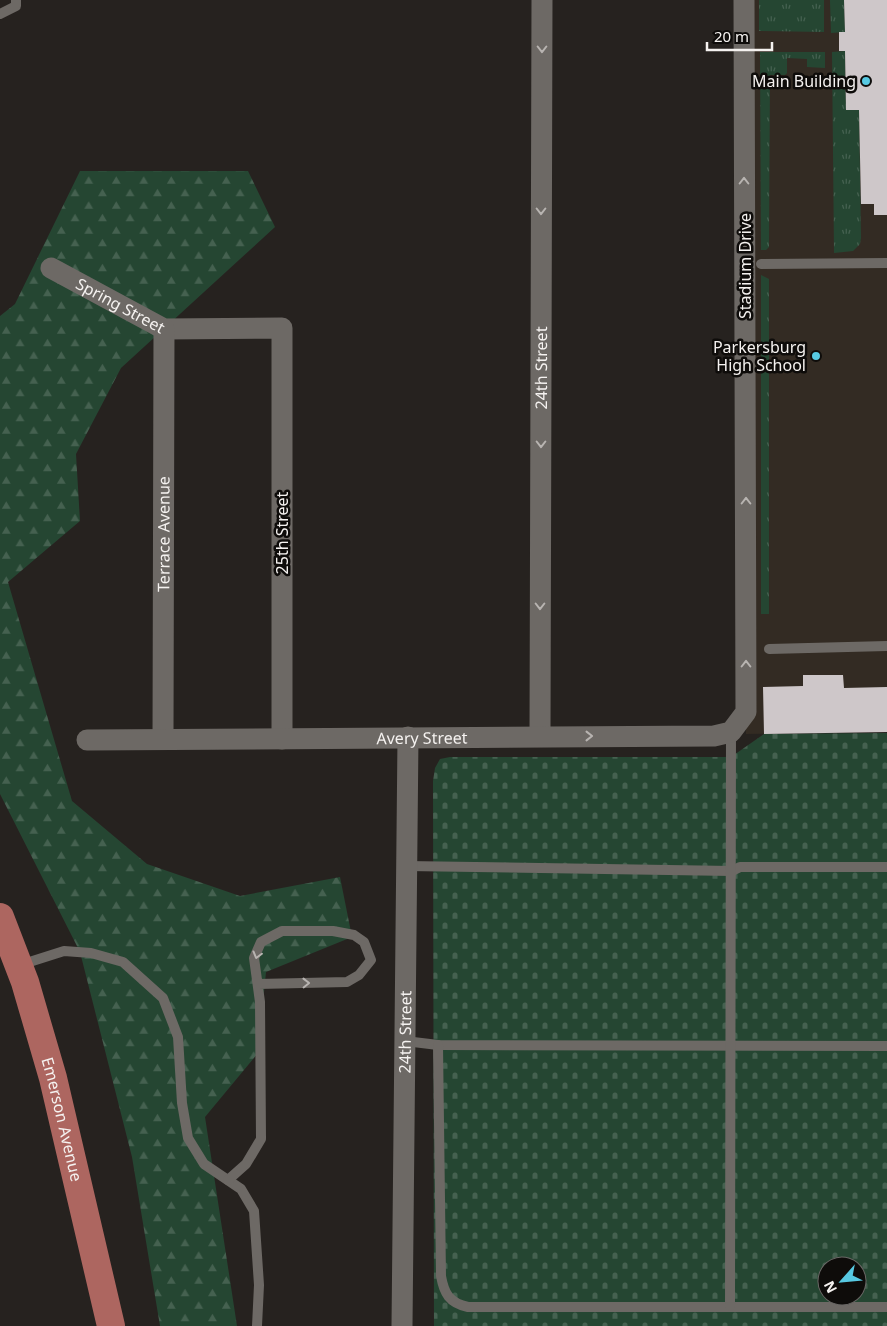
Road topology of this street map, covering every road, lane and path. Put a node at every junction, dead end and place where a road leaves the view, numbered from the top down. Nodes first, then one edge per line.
1 (16, 0) edge
2 (542, 0) edge
3 (744, 0) edge
4 (0, 14) edge
5 (887, 263) edge
6 (760, 264) dead end
7 (51, 268) dead end
8 (282, 328) joint
9 (164, 329) junction
10 (887, 646) edge
11 (770, 649) dead end
12 (731, 732) junction
13 (540, 736) junction
14 (282, 738) junction
15 (408, 738) junction
16 (163, 739) junction
17 (87, 740) dead end
18 (406, 866) junction
19 (887, 867) edge
20 (732, 871) junction
21 (0, 917) edge
22 (19, 965) junction
23 (258, 984) junction
24 (405, 1041) junction
25 (438, 1045) junction
26 (732, 1045) junction
27 (887, 1046) edge
28 (228, 1180) junction
29 (730, 1306) junction
30 (887, 1307) edge
31 (111, 1326) edge
32 (257, 1326) edge
33 (402, 1326) edge

1 - 4 lane
2 -> 13 street, 24th Street
12 -> 3 street, Stadium Drive
5 - 6 lane
7 - 9 street, Spring Street
8 - 9 street, Spring Street
8 - 14 street, 25th Street
9 - 16 street, Terrace Avenue
10 - 11 lane
13 -> 12 street, Avery Street
12 - 20 lane
13 - 15 street, Avery Street
14 - 15 street, Avery Street
14 - 16 street, Avery Street
15 - 18 street, 24th Street
16 - 17 street, Avery Street
18 - 20 lane
18 - 24 street, 24th Street
19 - 20 lane
20 - 26 lane
21 - 22 main road, Emerson Avenue
22 - 28 lane
22 - 31 main road, Emerson Avenue
23 -> 23 lane
23 - 28 lane
24 - 25 lane
24 - 33 street, 24th Street
25 - 26 lane
25 - 29 lane
26 - 27 lane
26 - 29 lane
28 - 32 lane
29 - 30 lane

